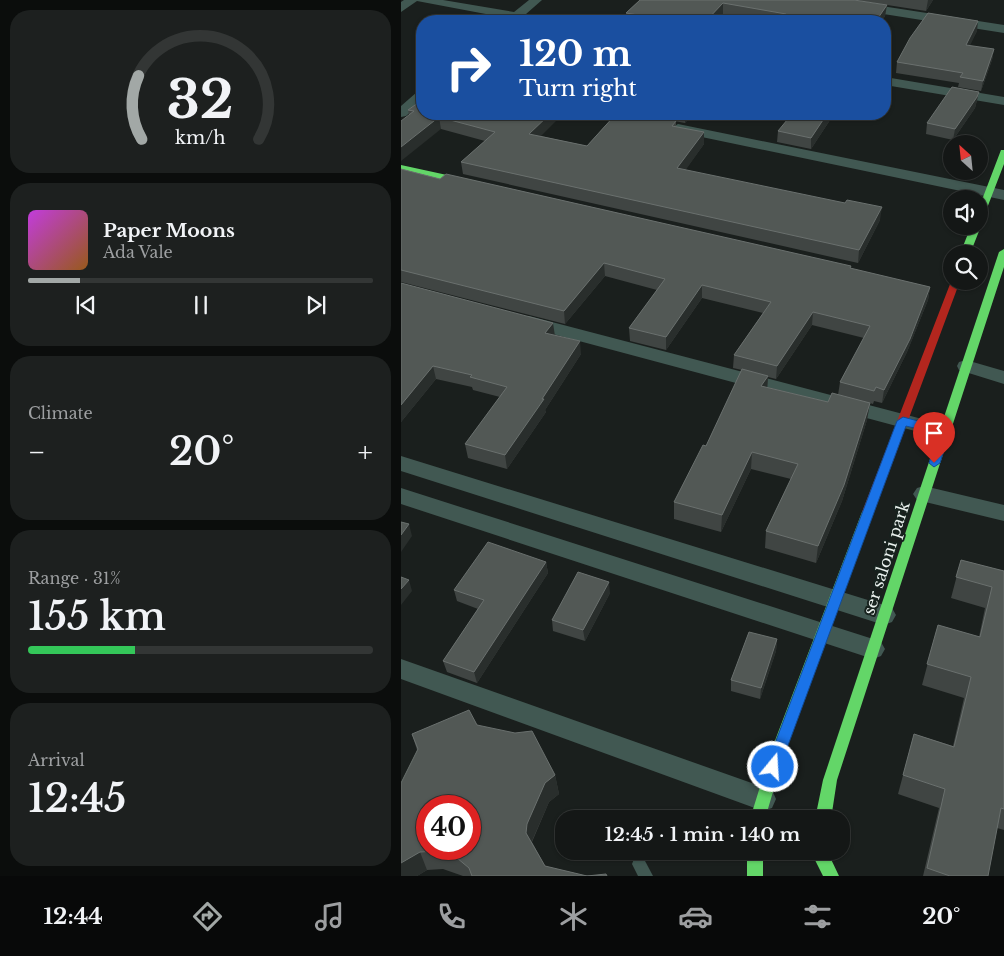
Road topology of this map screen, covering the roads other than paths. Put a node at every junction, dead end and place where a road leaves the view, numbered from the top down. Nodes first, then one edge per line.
1 (412, 0) edge
2 (422, 0) edge
3 (536, 0) edge
4 (820, 0) edge
5 (401, 8) edge
6 (494, 15) edge
7 (518, 15) edge
8 (1004, 30) edge
9 (891, 82) edge
10 (416, 100) edge
11 (1004, 101) edge
12 (401, 113) edge
13 (668, 126) edge
14 (1004, 152) edge
15 (401, 168) edge
16 (489, 188) edge
17 (996, 193) edge
18 (988, 204) edge
19 (1004, 252) edge
20 (948, 290) edge
21 (507, 316) edge
22 (966, 366) junction
23 (1004, 378) edge
24 (903, 421) junction
25 (945, 432) junction
26 (401, 463) edge
27 (924, 494) junction
28 (401, 496) edge
29 (1004, 513) edge
30 (835, 600) junction
31 (884, 616) junction
32 (823, 632) junction
33 (873, 649) junction
34 (401, 669) edge
35 (760, 809) edge
36 (825, 810) edge
37 (755, 860) edge
38 (823, 860) edge
39 (755, 876) edge
40 (831, 876) edge

1 - 5 street
2 - 6 street
3 - 7 street
4 - 8 street
9 - 11 street
10 - 12 street
13 - 17 street
14 - 17 street
15 - 16 street
17 - 18 street
19 - 22 street, ser saloni park
20 - 24 street
21 - 24 street
22 - 23 street
22 - 25 street, ser saloni park
24 - 25 street
24 - 30 street
25 - 27 street, ser saloni park
26 - 30 street
27 - 29 street
27 - 31 street, ser saloni park
28 - 32 street
30 - 31 street
30 - 32 street
31 - 33 street, ser saloni park
32 - 33 street
32 - 35 street
33 - 36 street, ser saloni park
34 - 35 street
37 - 39 street
38 - 40 street

